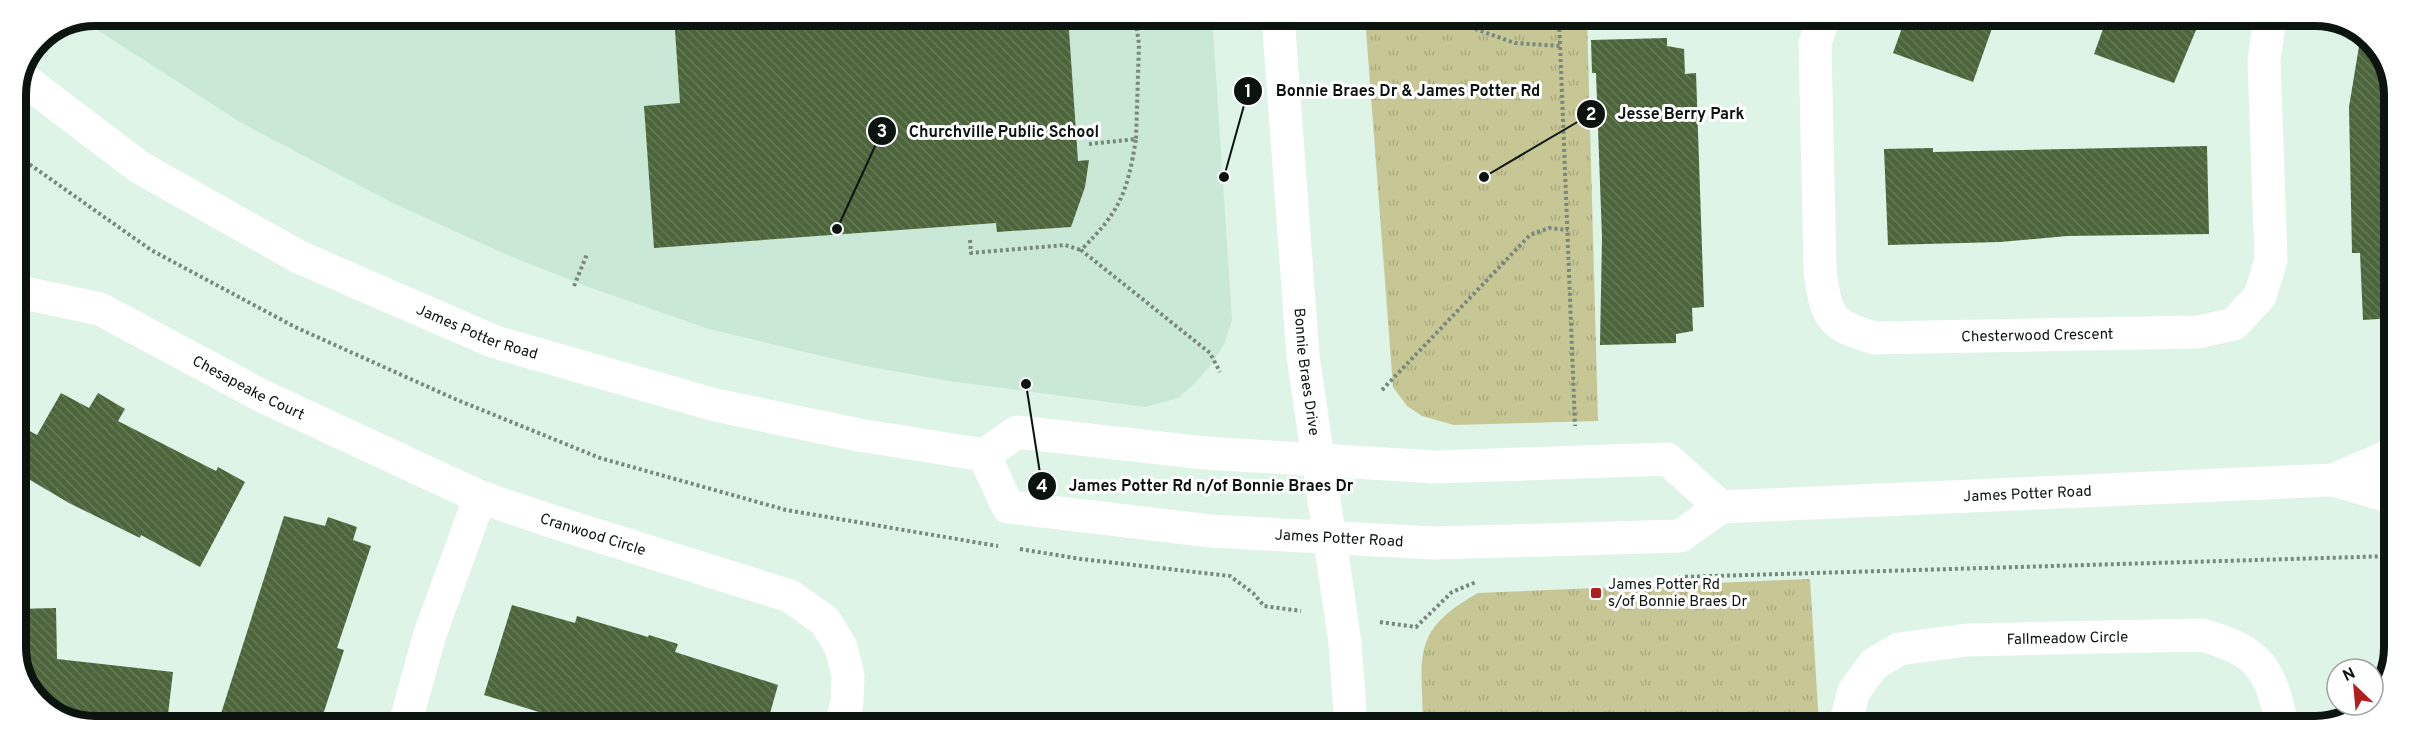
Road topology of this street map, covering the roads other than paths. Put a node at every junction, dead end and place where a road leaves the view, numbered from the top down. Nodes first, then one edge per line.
1 (1279, 26) edge
2 (1821, 26) edge
3 (2269, 26) edge
4 (27, 82) edge
5 (26, 293) edge
6 (984, 455) junction
7 (2384, 459) edge
8 (1318, 460) junction
9 (2333, 480) junction
10 (2384, 495) edge
11 (480, 496) junction
12 (1721, 507) junction
13 (1330, 538) junction
14 (407, 716) edge
15 (844, 716) edge
16 (1350, 716) edge
17 (1847, 716) edge
18 (2280, 716) edge

1 - 8 street, Bonnie Braes Drive
2 - 3 street, Chesterwood Crescent
4 - 6 street, James Potter Road
5 - 11 street, Chesapeake Court
6 - 8 street
6 - 13 street, James Potter Road
7 - 9 street, James Potter Road
8 - 12 street
8 - 13 street, Bonnie Braes Drive
9 - 10 street, James Potter Road
9 - 12 street, James Potter Road
11 - 14 street
11 - 15 street, Cranwood Circle
12 - 13 street, James Potter Road
13 - 16 street, Bonnie Braes Drive
17 - 18 street, Fallmeadow Circle

